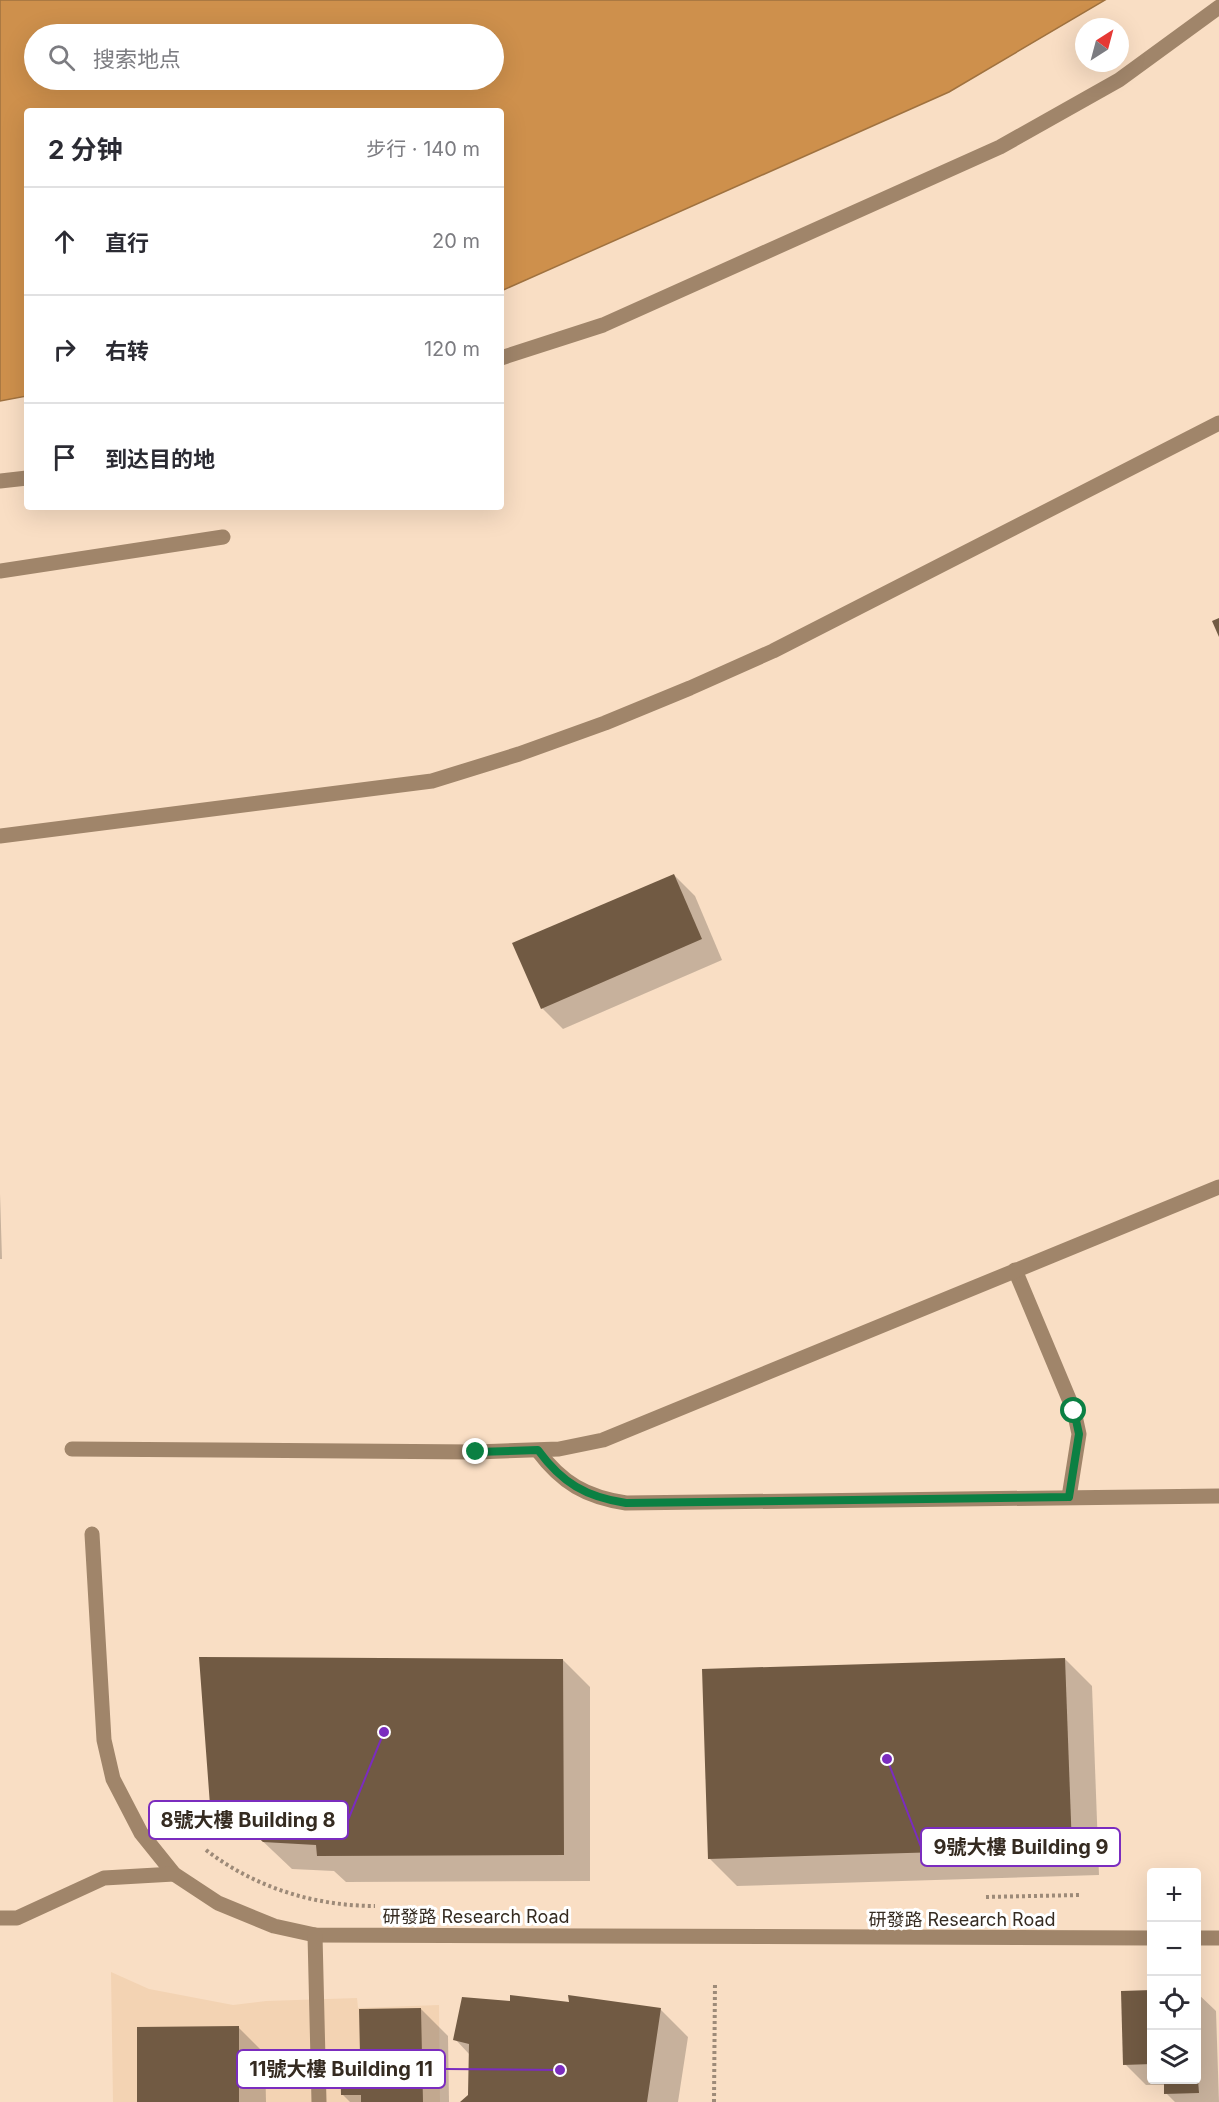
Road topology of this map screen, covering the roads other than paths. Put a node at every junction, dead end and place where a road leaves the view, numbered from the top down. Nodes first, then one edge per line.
1 (1219, 8) edge
2 (504, 357) edge
3 (1219, 423) edge
4 (24, 477) edge
5 (0, 481) edge
6 (223, 537) dead end
7 (0, 571) edge
8 (0, 836) edge
9 (1219, 1187) edge
10 (1015, 1270) junction
11 (72, 1449) dead end
12 (538, 1450) junction
13 (1219, 1496) edge
14 (1069, 1497) junction
15 (92, 1534) dead end
16 (174, 1874) junction
17 (0, 1918) edge
18 (315, 1935) junction
19 (1147, 1938) edge
20 (1201, 1938) edge
21 (1219, 1938) edge
22 (319, 2102) edge

1 - 2 street
3 - 8 street
4 - 5 street
6 - 7 street
9 - 10 street
10 - 12 street
10 - 14 street
11 - 12 street
12 - 14 street
13 - 14 street
15 - 16 street, 研發路 Research Road
16 - 17 street
16 - 18 street, 研發路 Research Road
18 - 19 street, 研發路 Research Road
18 - 22 street
20 - 21 street

